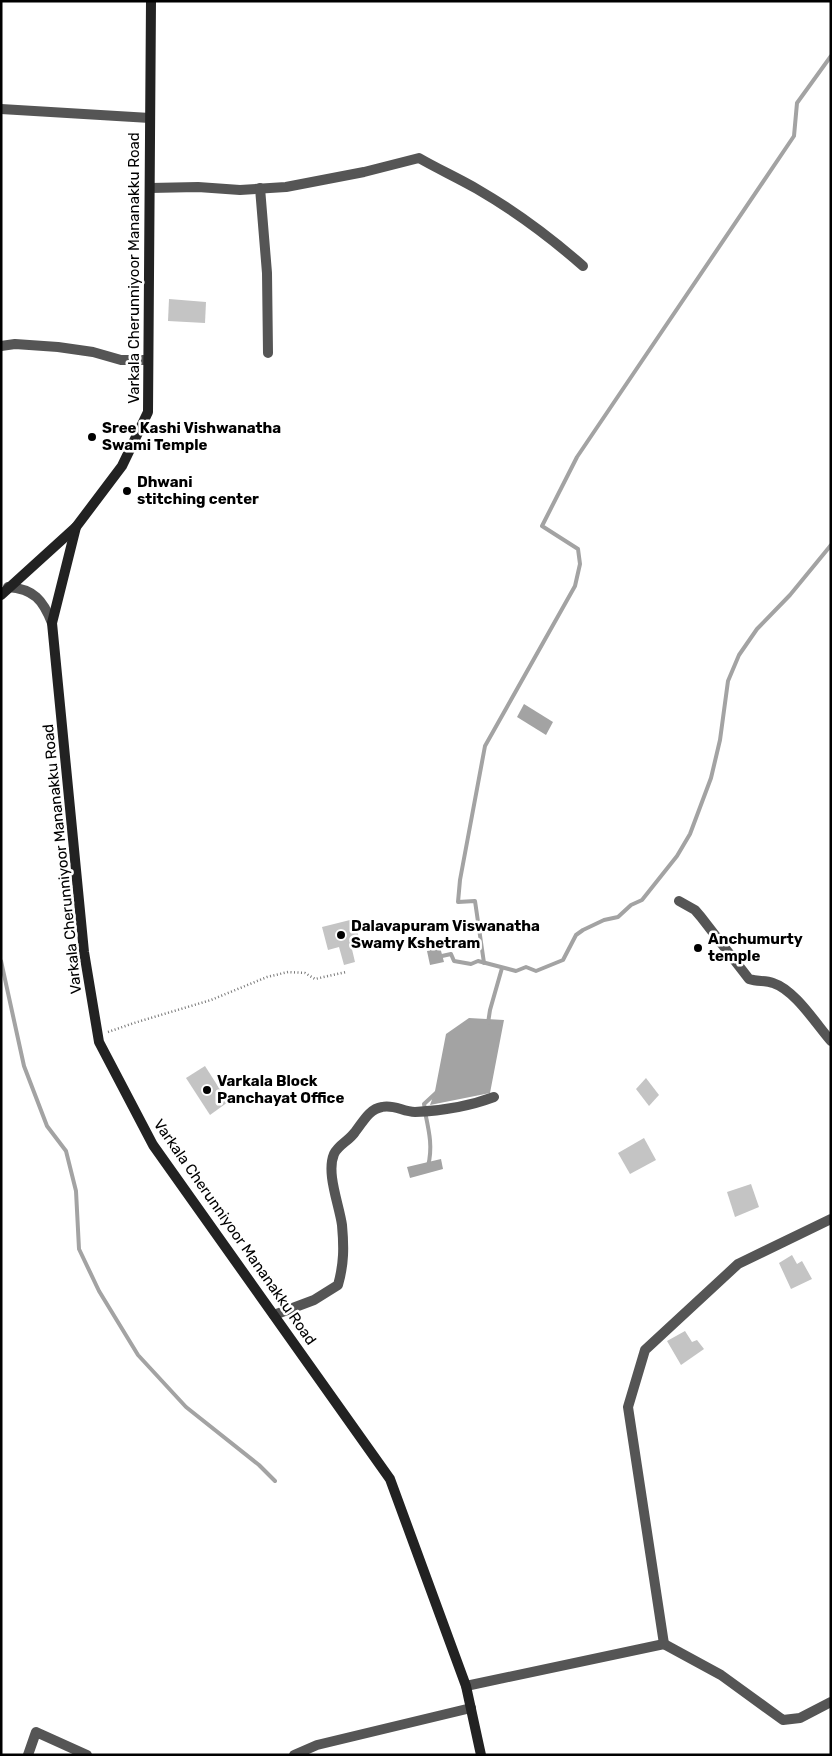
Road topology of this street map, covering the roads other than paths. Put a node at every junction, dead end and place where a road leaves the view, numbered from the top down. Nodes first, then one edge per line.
1 (151, 1) edge
2 (1, 109) edge
3 (150, 118) junction
4 (150, 188) junction
5 (260, 188) junction
6 (583, 266) dead end
7 (1, 346) edge
8 (268, 353) dead end
9 (148, 360) junction
10 (76, 527) junction
11 (5, 591) edge
12 (52, 623) junction
13 (679, 901) dead end
14 (831, 1041) edge
15 (494, 1097) dead end
16 (831, 1219) edge
17 (274, 1315) junction
18 (664, 1644) junction
19 (466, 1686) junction
20 (831, 1702) edge
21 (470, 1708) junction
22 (28, 1755) edge
23 (87, 1755) edge
24 (294, 1755) edge
25 (480, 1755) edge

1 - 3 main road, Varkala Cherunniyoor Mananakku Road
2 - 3 street
3 - 4 main road, Varkala Cherunniyoor Mananakku Road
4 - 5 street
4 - 9 main road, Varkala Cherunniyoor Mananakku Road
5 - 6 street
5 - 8 street
7 - 9 street
9 - 10 main road, Varkala Cherunniyoor Mananakku Road
10 - 11 main road
10 - 12 main road, Varkala Cherunniyoor Mananakku Road
11 - 12 street
12 - 17 main road, Varkala Cherunniyoor Mananakku Road
13 - 14 street
15 - 17 street
16 - 18 street
17 - 19 main road, Varkala Cherunniyoor Mananakku Road
18 - 19 street
18 - 20 street
19 - 21 main road, Varkala Cherunniyoor Mananakku Road
21 - 24 street
21 - 25 main road, Varkala Cherunniyoor Mananakku Road
22 - 23 street

